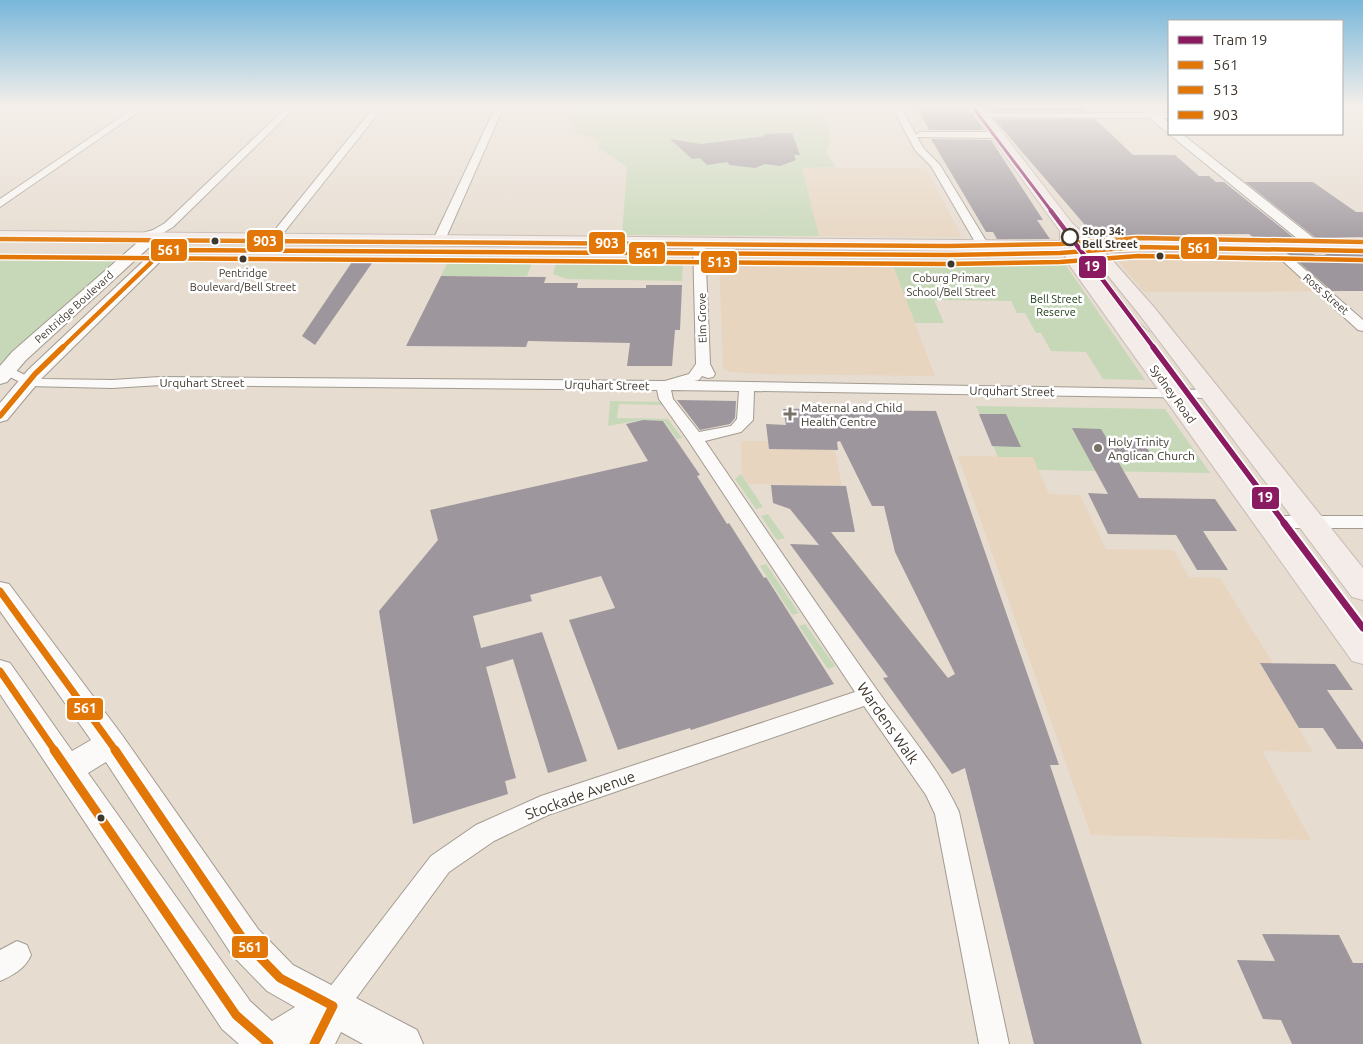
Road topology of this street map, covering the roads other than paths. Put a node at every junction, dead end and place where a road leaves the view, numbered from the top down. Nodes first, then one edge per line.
1 (72, 155) edge
2 (247, 155) edge
3 (341, 155) edge
4 (478, 155) edge
5 (925, 155) edge
6 (1011, 155) edge
7 (1201, 155) edge
8 (0, 204) edge
9 (0, 236) edge
10 (169, 238) junction
11 (274, 238) junction
12 (439, 240) junction
13 (143, 241) junction
14 (1363, 244) edge
15 (1316, 247) junction
16 (0, 248) edge
17 (700, 248) junction
18 (1081, 249) junction
19 (985, 250) junction
20 (1363, 251) edge
21 (1289, 261) dead end
22 (1363, 327) edge
23 (703, 364) junction
24 (5, 370) edge
25 (28, 382) junction
26 (663, 386) junction
27 (741, 387) junction
28 (1172, 394) junction
29 (1210, 394) junction
30 (0, 416) edge
31 (695, 438) junction
32 (1267, 522) junction
33 (1310, 522) junction
34 (1363, 522) edge
35 (1363, 589) edge
36 (0, 591) edge
37 (1363, 652) edge
38 (0, 671) edge
39 (869, 696) junction
40 (111, 744) junction
41 (67, 770) junction
42 (333, 1006) junction
43 (270, 1044) edge
44 (314, 1044) edge
45 (403, 1044) edge
46 (994, 1044) edge

1 - 8 street
2 - 10 street
3 - 11 street
4 - 12 street
5 - 19 street
6 - 18 highway, Sydney Road
7 - 15 street
9 - 13 highway
10 - 11 highway
10 - 13 highway
10 - 13 street
10 - 17 highway
10 - 25 street, Pentridge Boulevard
11 - 12 highway
12 - 17 highway
13 - 16 highway
13 - 24 street, Pentridge Boulevard
14 - 15 highway
15 - 18 highway
15 - 20 highway
17 - 19 highway
17 - 23 street, Elm Grove
18 - 19 highway
18 - 28 highway, Sydney Road
18 - 29 highway, Sydney Road
21 - 22 street, Ross Street
23 - 26 street
23 - 27 street
24 - 25 street, Urquhart Street
25 - 26 street, Urquhart Street
25 - 30 street, Pentridge Boulevard
26 - 27 street, Urquhart Street
26 - 31 street, Wardens Walk
27 - 28 street, Urquhart Street
27 - 31 street
28 - 29 street, Urquhart Street
28 - 32 highway, Sydney Road
29 - 33 highway, Sydney Road
31 - 39 street, Wardens Walk
32 - 33 street
32 - 37 highway, Sydney Road
33 - 34 street
33 - 35 highway, Sydney Road
36 - 40 street
38 - 41 street
39 - 42 street, Stockade Avenue
39 - 46 street, Wardens Walk
40 - 41 street
40 - 42 street
41 - 43 street
42 - 43 street, Stockade Avenue
42 - 44 street, Stockade Avenue
42 - 45 street

